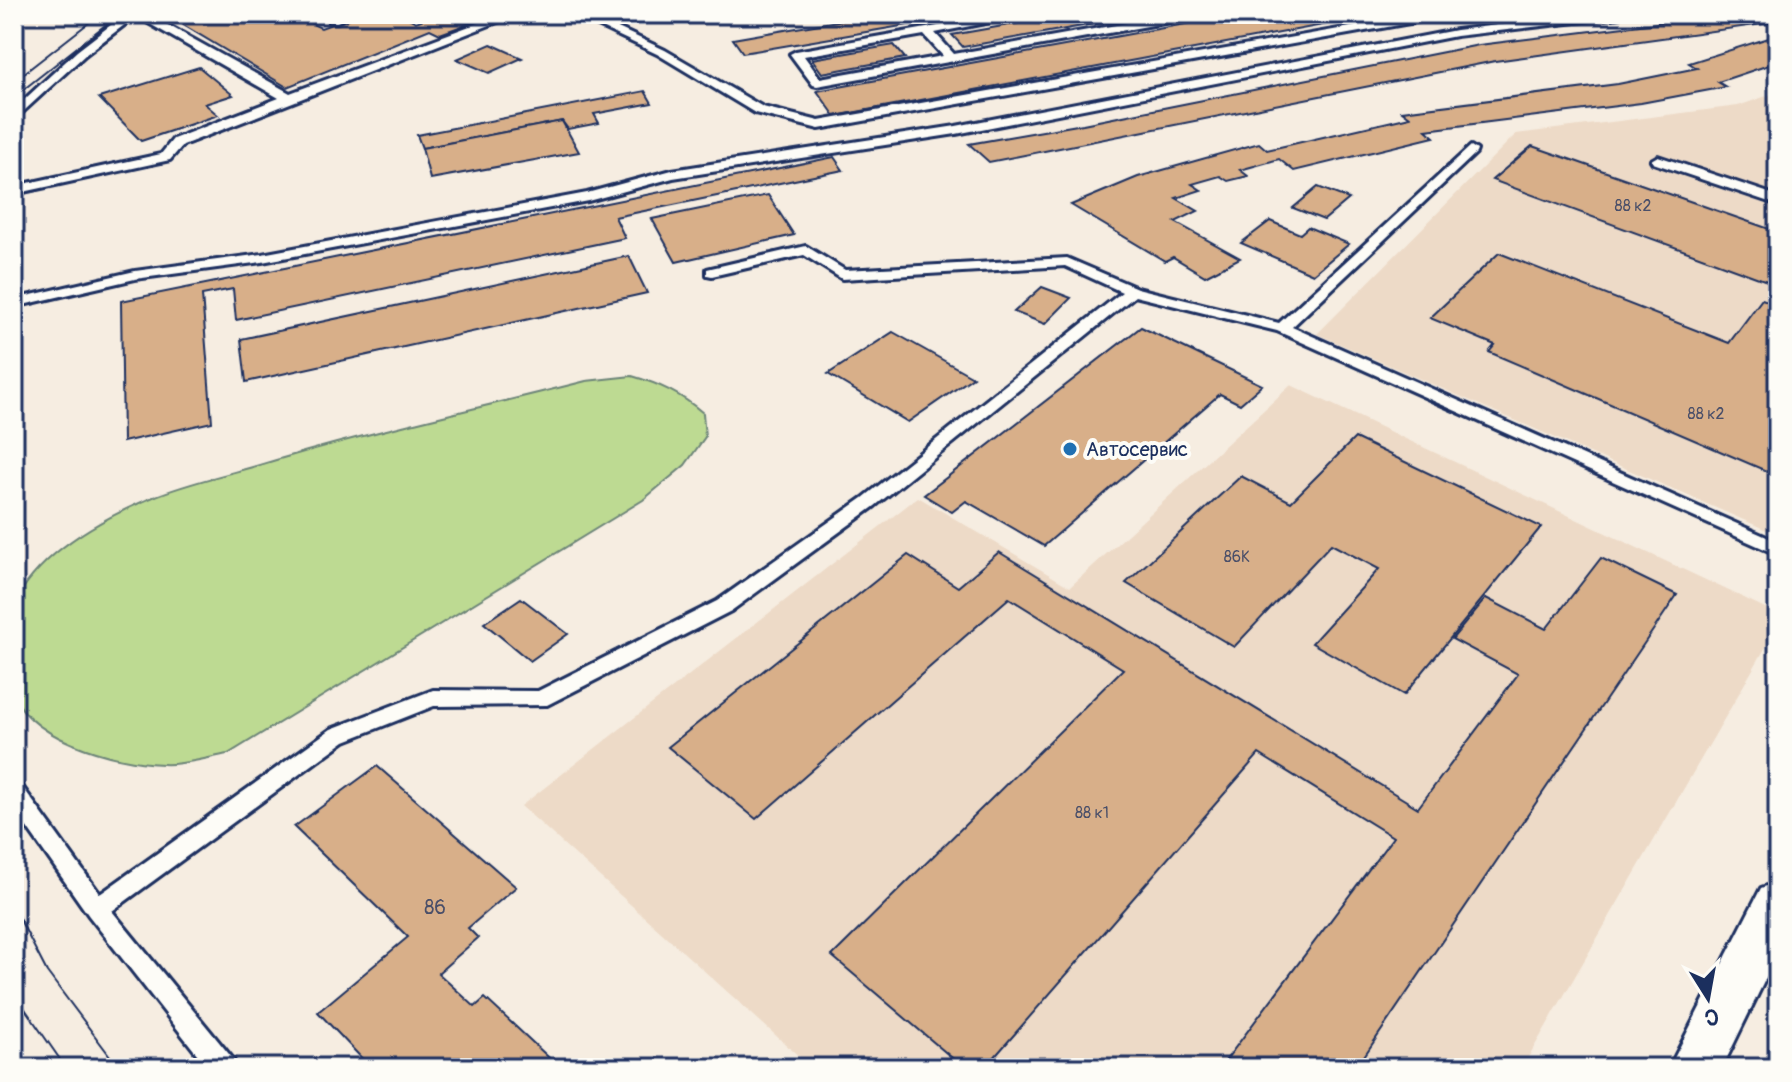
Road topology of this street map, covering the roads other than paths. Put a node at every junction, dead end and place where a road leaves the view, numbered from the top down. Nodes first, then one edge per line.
1 (132, 14) edge
2 (140, 14) edge
3 (348, 14) edge
4 (512, 14) edge
5 (579, 14) edge
6 (1025, 14) edge
7 (1197, 14) edge
8 (1619, 14) edge
9 (1431, 15) edge
10 (333, 20) dead end
11 (927, 31) junction
12 (1456, 33) junction
13 (951, 58) junction
14 (289, 98) junction
15 (14, 116) edge
16 (1471, 150) dead end
17 (1658, 160) dead end
18 (14, 190) edge
19 (1778, 201) edge
20 (712, 272) dead end
21 (1132, 291) junction
22 (14, 303) edge
23 (1282, 328) junction
24 (1778, 549) edge
25 (14, 792) edge
26 (1778, 903) edge
27 (97, 909) junction
28 (224, 1068) edge
29 (1695, 1068) edge

1 - 15 lane
2 - 14 lane
3 - 10 lane
4 - 14 lane
5 - 9 lane
6 - 11 lane
7 - 13 lane
8 - 12 lane
9 - 12 lane
11 - 13 lane
11 - 13 lane
12 - 22 lane
14 - 18 lane
16 - 23 lane
17 - 19 lane
20 - 21 lane
21 - 23 lane
21 - 27 lane
23 - 24 lane
25 - 27 lane
26 - 29 street
27 - 28 lane

